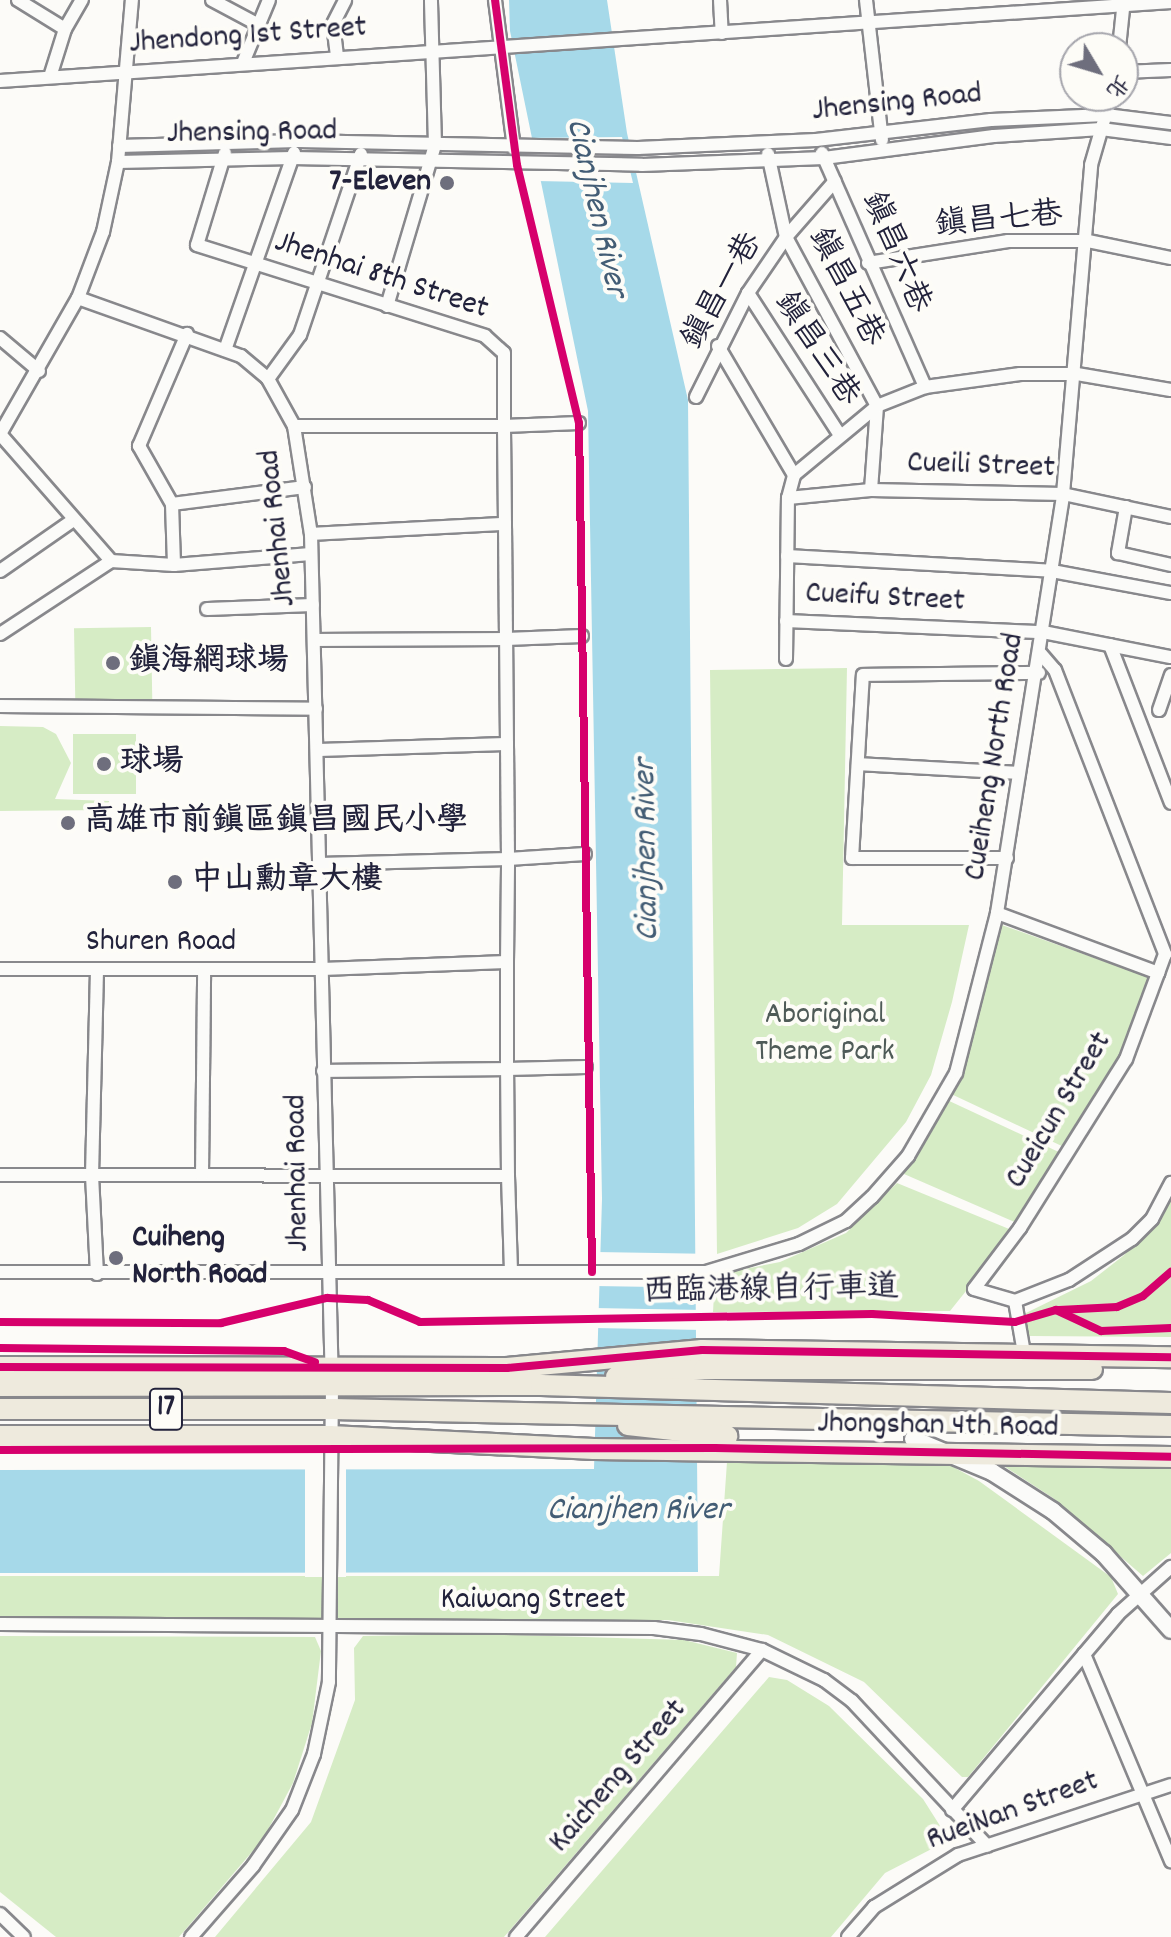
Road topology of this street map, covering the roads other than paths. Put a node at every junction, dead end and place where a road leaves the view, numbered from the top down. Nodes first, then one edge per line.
1 (18, 0) edge
2 (82, 0) edge
3 (132, 0) edge
4 (212, 0) edge
5 (269, 0) edge
6 (345, 0) edge
7 (431, 0) edge
8 (495, 0) edge
9 (720, 0) edge
10 (866, 0) edge
11 (1171, 2) edge
12 (1124, 3) edge
13 (867, 23) junction
14 (257, 24) junction
15 (65, 29) junction
16 (1121, 32) edge
17 (722, 33) junction
18 (503, 45) junction
19 (435, 50) junction
20 (337, 56) junction
21 (243, 63) junction
22 (1171, 70) edge
23 (126, 71) junction
24 (1139, 71) edge
25 (0, 74) edge
26 (50, 77) junction
27 (20, 79) junction
28 (0, 81) edge
29 (1107, 112) edge
30 (1106, 115) junction
31 (1171, 123) edge
32 (1101, 129) junction
33 (881, 133) junction
34 (1171, 138) edge
35 (816, 140) junction
36 (298, 141) junction
37 (228, 142) junction
38 (365, 142) junction
39 (765, 143) junction
40 (435, 145) junction
41 (119, 146) junction
42 (514, 149) junction
43 (885, 151) junction
44 (292, 158) junction
45 (824, 158) junction
46 (223, 159) junction
47 (359, 159) junction
48 (770, 161) junction
49 (118, 162) junction
50 (431, 163) junction
51 (835, 181) junction
52 (786, 237) junction
53 (1088, 241) junction
54 (1171, 258) edge
55 (868, 263) junction
56 (254, 264) junction
57 (315, 284) junction
58 (748, 293) junction
59 (78, 298) junction
60 (387, 306) junction
61 (187, 334) junction
62 (0, 338) edge
63 (718, 346) junction
64 (225, 350) junction
65 (39, 371) junction
66 (1077, 374) junction
67 (268, 379) junction
68 (925, 387) junction
69 (1171, 390) edge
70 (696, 397) dead end
71 (877, 406) junction
72 (579, 423) dead end
73 (294, 426) junction
74 (504, 426) junction
75 (0, 434) edge
76 (840, 435) junction
77 (794, 475) junction
78 (305, 487) junction
79 (871, 490) junction
80 (1063, 494) junction
81 (788, 498) junction
82 (172, 504) junction
83 (1126, 507) junction
84 (1171, 517) edge
85 (72, 521) junction
86 (505, 524) junction
87 (311, 534) junction
88 (311, 554) junction
89 (787, 556) junction
90 (111, 561) junction
91 (174, 565) junction
92 (1171, 565) edge
93 (0, 571) edge
94 (1052, 571) junction
95 (1171, 593) edge
96 (313, 605) junction
97 (207, 609) dead end
98 (786, 621) junction
99 (1043, 632) junction
100 (0, 634) edge
101 (582, 636) dead end
102 (506, 639) junction
103 (316, 640) junction
104 (1110, 645) junction
105 (1041, 654) junction
106 (1171, 657) edge
107 (786, 659) dead end
108 (1039, 673) junction
109 (1171, 675) edge
110 (0, 706) edge
111 (316, 709) junction
112 (1159, 710) dead end
113 (507, 744) junction
114 (317, 750) junction
115 (858, 764) junction
116 (1019, 773) junction
117 (1171, 803) edge
118 (585, 854) dead end
119 (1007, 858) junction
120 (508, 859) junction
121 (319, 864) junction
122 (997, 913) junction
123 (507, 962) junction
124 (0, 969) edge
125 (97, 969) junction
126 (204, 969) junction
127 (322, 969) junction
128 (1158, 973) junction
129 (586, 1067) dead end
130 (507, 1069) junction
131 (323, 1071) junction
132 (0, 1175) edge
133 (92, 1175) junction
134 (202, 1175) junction
135 (508, 1176) junction
136 (325, 1178) junction
137 (1171, 1183) edge
138 (326, 1271) junction
139 (0, 1272) edge
140 (511, 1272) junction
141 (97, 1274) junction
142 (1015, 1301) junction
143 (1024, 1353) junction
144 (1171, 1357) edge
145 (703, 1360) junction
146 (0, 1367) edge
147 (1171, 1370) edge
148 (331, 1377) junction
149 (596, 1383) junction
150 (0, 1386) edge
151 (1171, 1403) edge
152 (0, 1409) edge
153 (332, 1409) junction
154 (1171, 1426) edge
155 (706, 1433) junction
156 (0, 1436) edge
157 (913, 1439) junction
158 (331, 1443) junction
159 (1171, 1446) edge
160 (947, 1450) junction
161 (1171, 1457) edge
162 (1171, 1567) edge
163 (1140, 1592) junction
164 (0, 1624) edge
165 (331, 1626) junction
166 (1171, 1630) edge
167 (762, 1650) junction
168 (1084, 1654) junction
169 (1171, 1785) edge
170 (1140, 1794) junction
171 (952, 1810) junction
172 (987, 1846) junction
173 (1171, 1861) edge
174 (0, 1914) edge
175 (24, 1937) edge
176 (191, 1937) edge
177 (516, 1937) edge
178 (848, 1937) edge

1 - 15 street
2 - 15 street
3 - 23 street
4 - 14 street
5 - 14 street
6 - 20 street
7 - 19 street
8 - 18 street
9 - 17 street
10 - 13 street
11 - 12 street, Jhendong 1st Street
12 - 13 street, Jhendong 1st Street
12 - 16 street
13 - 17 street, Jhendong 1st Street
13 - 33 street
14 - 21 street
15 - 26 street
17 - 18 street, Jhendong 1st Street
18 - 19 street, Jhendong 1st Street
18 - 42 street
19 - 20 street, Jhendong 1st Street
19 - 40 street
20 - 21 street, Jhendong 1st Street
21 - 23 street, Jhendong 1st Street
22 - 24 street
23 - 26 street, Jhendong 1st Street
23 - 41 street
25 - 27 street
26 - 27 street, Jhendong 1st Street
27 - 28 street, Jhendong 1st Street
29 - 30 street, Cueiheng North Road
30 - 31 street, Jhensing Road
30 - 32 street, Cueiheng North Road
30 - 33 street, Jhensing Road
32 - 34 street, Jhensing Road
32 - 43 street, Jhensing Road
32 - 53 street, Cueiheng North Road
33 - 35 street, Jhensing Road
33 - 43 street
35 - 39 street, Jhensing Road
35 - 45 street, 鎮昌六巷
36 - 37 street, Jhensing Road
36 - 38 street, Jhensing Road
36 - 44 street
37 - 41 street, Jhensing Road
37 - 46 street
38 - 40 street, Jhensing Road
38 - 47 street
39 - 42 street, Jhensing Road
39 - 48 street, 鎮昌五巷
40 - 42 street, Jhensing Road
40 - 50 street
41 - 49 street
43 - 45 street, Jhensing Road
44 - 46 street, Jhensing Road
44 - 47 street, Jhensing Road
44 - 56 street
45 - 48 street, Jhensing Road
45 - 51 street, 鎮昌六巷
46 - 49 street, Jhensing Road
46 - 56 street, Jhenhai 8th Street
47 - 50 street, Jhensing Road
47 - 57 street
48 - 50 street, Jhensing Road
48 - 52 street, 鎮昌五巷
49 - 59 street
50 - 60 street
51 - 52 street, 鎮昌一巷
51 - 55 street, 鎮昌六巷
52 - 58 street, 鎮昌一巷
52 - 71 street, 鎮昌五巷
53 - 54 street, 鎮昌七巷
53 - 55 street, 鎮昌七巷
53 - 66 street, Cueiheng North Road
55 - 68 street, 鎮昌六巷
56 - 57 street, Jhenhai 8th Street
56 - 64 street
57 - 60 street, Jhenhai 8th Street
57 - 67 street
58 - 63 street, 鎮昌一巷
58 - 76 street, 鎮昌三巷
59 - 61 street, Jhenhai Road
59 - 65 street
60 - 74 street, Jhenhai 8th Street
61 - 64 street, Jhenhai Road
61 - 82 street
62 - 65 street
63 - 70 street, 鎮昌一巷
63 - 77 street
64 - 67 street, Jhenhai Road
65 - 75 street
66 - 68 street
66 - 69 street
66 - 80 street, Cueiheng North Road
67 - 73 street, Jhenhai Road
68 - 71 street
71 - 76 street
71 - 79 street
72 - 74 street
73 - 74 street
73 - 78 street, Jhenhai Road
74 - 86 street
75 - 85 street
76 - 77 street
77 - 81 street
78 - 82 street
78 - 87 street, Jhenhai Road
79 - 80 street, Cueili Street
79 - 81 street, Cueili Street
80 - 83 street, Cueili Street
80 - 94 street, Cueiheng North Road
81 - 89 street
82 - 91 street
83 - 84 street, Cueili Street
83 - 92 street
85 - 90 street
85 - 93 street
86 - 87 street
86 - 102 street
87 - 88 street, Jhenhai Road
88 - 91 street
88 - 96 street, Jhenhai Road
89 - 94 street
89 - 98 street
90 - 91 street
90 - 100 street
94 - 95 street
94 - 99 street, Cueiheng North Road
96 - 97 street
96 - 103 street, Jhenhai Road
98 - 99 street, Cueifu Street
98 - 107 street
99 - 104 street, Cueifu Street
99 - 105 street, Cueiheng North Road
101 - 102 street
102 - 103 street
102 - 113 street
103 - 111 street, Jhenhai Road
104 - 106 street, Cueifu Street
104 - 117 street
105 - 108 street, Cueiheng North Road
105 - 128 street
108 - 115 street
108 - 116 street, Cueiheng North Road
109 - 112 street
110 - 111 street
111 - 114 street, Jhenhai Road
113 - 114 street
113 - 120 street
114 - 121 street, Jhenhai Road
115 - 116 street
115 - 119 street
116 - 119 street, Cueiheng North Road
118 - 120 street
119 - 122 street, Cueiheng North Road
120 - 121 street
120 - 123 street
121 - 127 street, Jhenhai Road
122 - 128 street
122 - 140 street, Cueiheng North Road
123 - 127 street, Shuren Road
123 - 130 street
124 - 125 street, Shuren Road
125 - 126 street, Shuren Road
125 - 133 street
126 - 127 street, Shuren Road
126 - 134 street
127 - 131 street, Jhenhai Road
128 - 142 street, Cueicun Street
129 - 130 street
130 - 131 street
130 - 135 street
131 - 136 street, Jhenhai Road
132 - 133 street
133 - 134 street
133 - 141 street
134 - 136 street
135 - 136 street
135 - 140 street
136 - 138 street, Jhenhai Road
137 - 142 street
138 - 140 street
138 - 141 street
138 - 148 street, Jhenhai Road
139 - 141 street
142 - 143 street
143 - 144 main road, 17
143 - 145 main road, 17
145 - 147 main road, Jhongshan 4th Road / 17
145 - 148 main road, 17
145 - 149 main road, 17
146 - 148 main road, 17
148 - 149 main road, 17
148 - 150 main road, 17
148 - 153 street, Jhenhai Road
149 - 151 main road, 17
152 - 153 main road, 17
153 - 155 main road, 17
153 - 158 street, Jhenhai Road
154 - 155 main road, 17
155 - 157 main road, Jhongshan 4th Road / 17
155 - 158 main road, 17
155 - 160 main road, Jhongshan 4th Road / 17
156 - 158 main road, 17
157 - 159 main road, Jhongshan 4th Road / 17
157 - 160 street
158 - 165 street, Jhenhai Road
160 - 161 main road, Jhongshan 4th Road / 17
160 - 163 street
162 - 163 street, RueiNan Street
163 - 166 street
163 - 168 street, RueiNan Street
164 - 165 street, Kaiwang Street
165 - 167 street, Kaiwang Street
165 - 176 street, Jhenhai Road
167 - 171 street, Kaiwang Street
167 - 177 street, Kaicheng Street
168 - 170 street
168 - 171 street, RueiNan Street
169 - 170 street, RueiNan Street
170 - 172 street, RueiNan Street
170 - 173 street
171 - 172 street, Kaiwang Street
172 - 178 street, RueiNan Street
174 - 175 street

